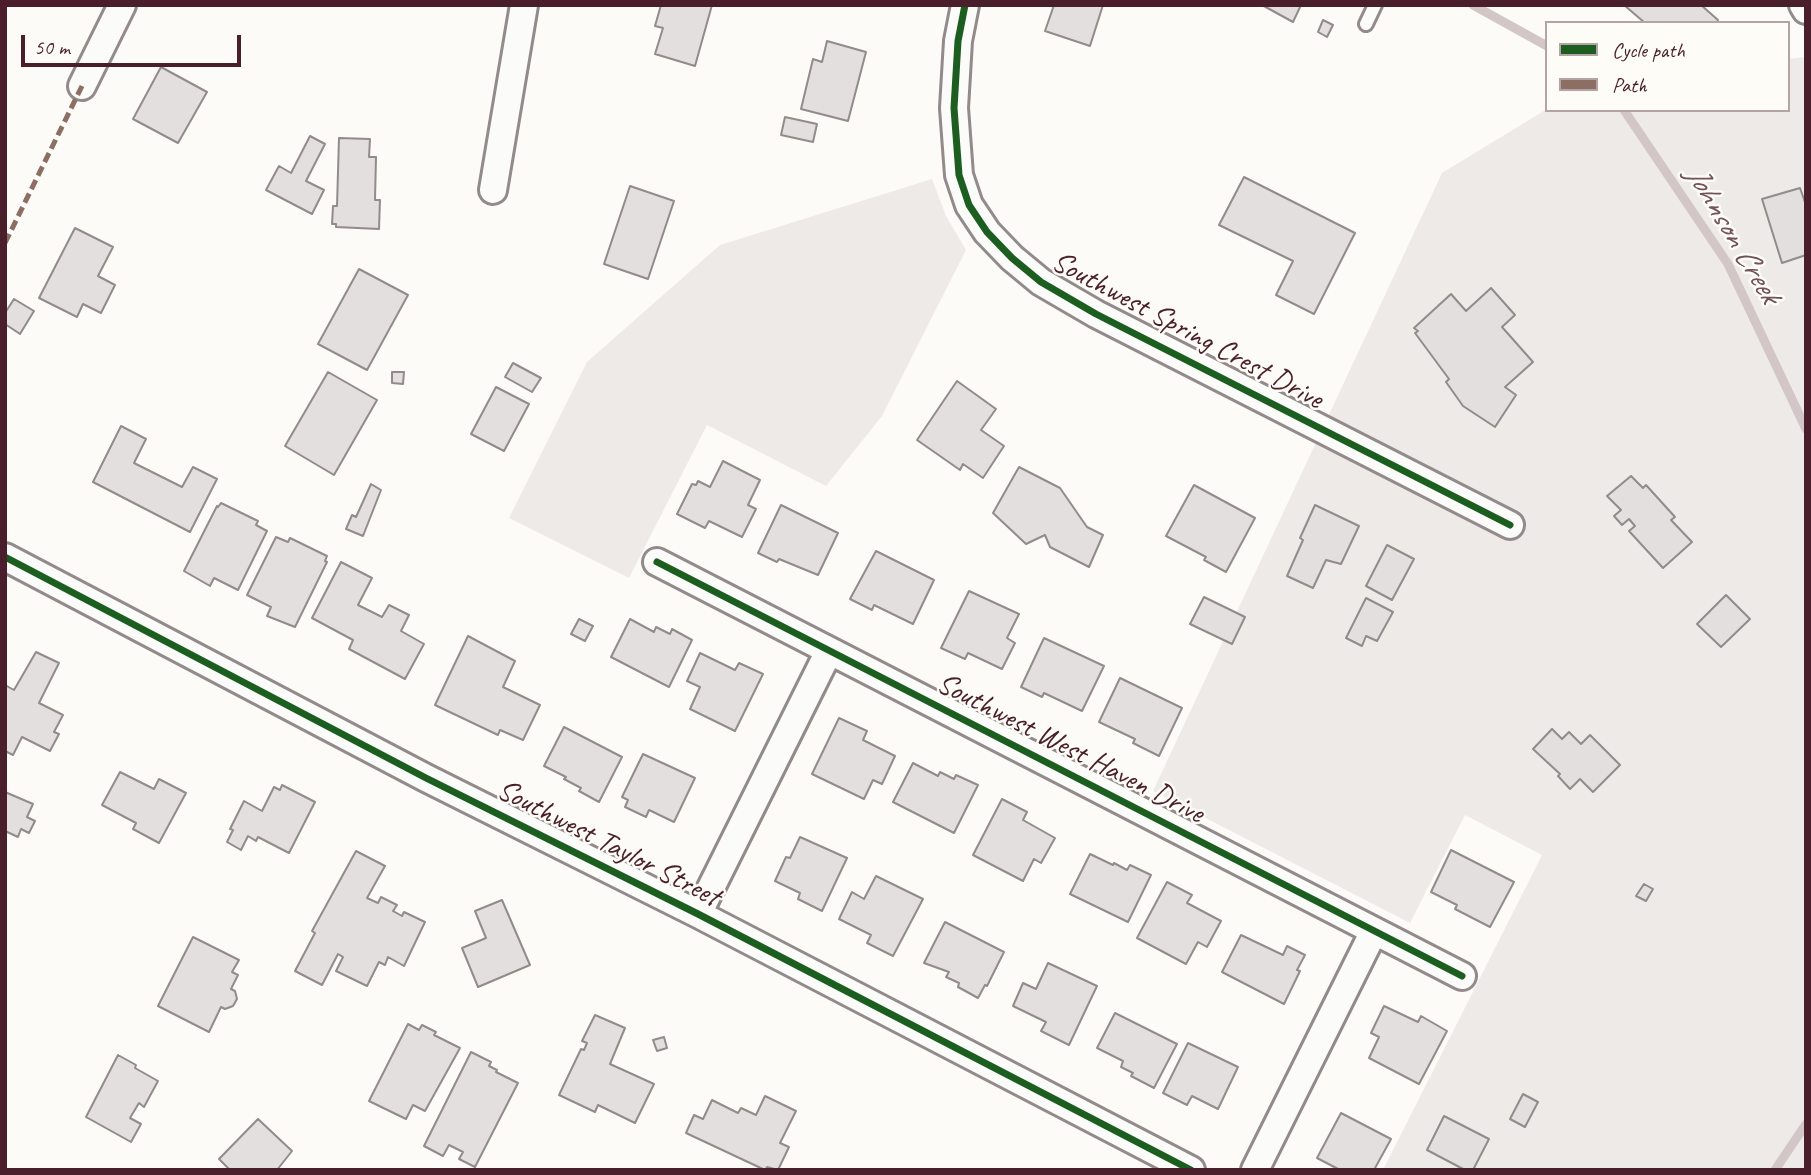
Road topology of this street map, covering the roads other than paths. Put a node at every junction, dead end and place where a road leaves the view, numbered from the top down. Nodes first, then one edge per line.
1 (122, 5) edge
2 (524, 5) edge
3 (965, 5) edge
4 (1375, 5) edge
5 (1802, 5) edge
6 (1806, 10) edge
7 (1366, 24) dead end
8 (82, 86) dead end
9 (493, 190) dead end
10 (1510, 525) dead end
11 (5, 557) edge
12 (657, 562) dead end
13 (830, 651) junction
14 (698, 914) junction
15 (1374, 931) junction
16 (1462, 976) dead end
17 (1191, 1170) edge
18 (1255, 1170) edge

1 - 8 street
2 - 9 street
3 - 10 street, Southwest Spring Crest Drive
4 - 7 lane
5 - 6 street
11 - 14 street, Southwest Taylor Street
12 - 13 street, Southwest West Haven Drive
13 - 14 street
13 - 15 street, Southwest West Haven Drive
14 - 17 street, Southwest Taylor Street
15 - 16 street, Southwest West Haven Drive
15 - 18 street

